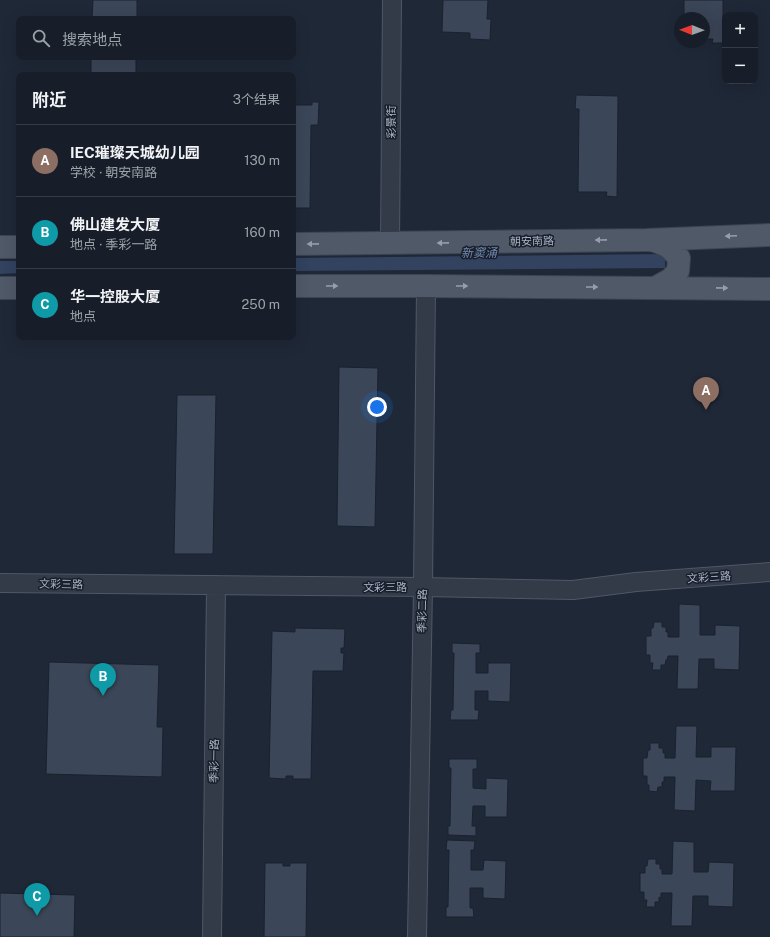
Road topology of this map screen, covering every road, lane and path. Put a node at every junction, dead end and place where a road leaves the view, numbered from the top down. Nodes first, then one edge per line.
1 (392, 0) edge
2 (770, 234) edge
3 (647, 240) junction
4 (390, 243) junction
5 (296, 244) edge
6 (0, 247) edge
7 (16, 247) edge
8 (296, 286) edge
9 (426, 286) junction
10 (0, 288) edge
11 (16, 288) edge
12 (655, 288) junction
13 (770, 289) edge
14 (770, 572) edge
15 (0, 583) edge
16 (216, 586) junction
17 (423, 587) junction
18 (212, 937) edge
19 (417, 937) edge

1 - 4 street, 彩景街
2 -> 3 main road, 朝安南路
3 -> 4 main road, 朝安南路
3 - 12 main road
4 -> 5 main road, 朝安南路
6 - 7 main road
8 -> 9 main road
9 -> 12 main road
9 - 17 street, 季彩二路
10 - 11 main road
12 -> 13 main road
14 - 17 street, 文彩三路
15 - 16 street, 文彩三路
16 - 17 street, 文彩三路
16 - 18 street, 季彩一路
17 - 19 street, 季彩二路

